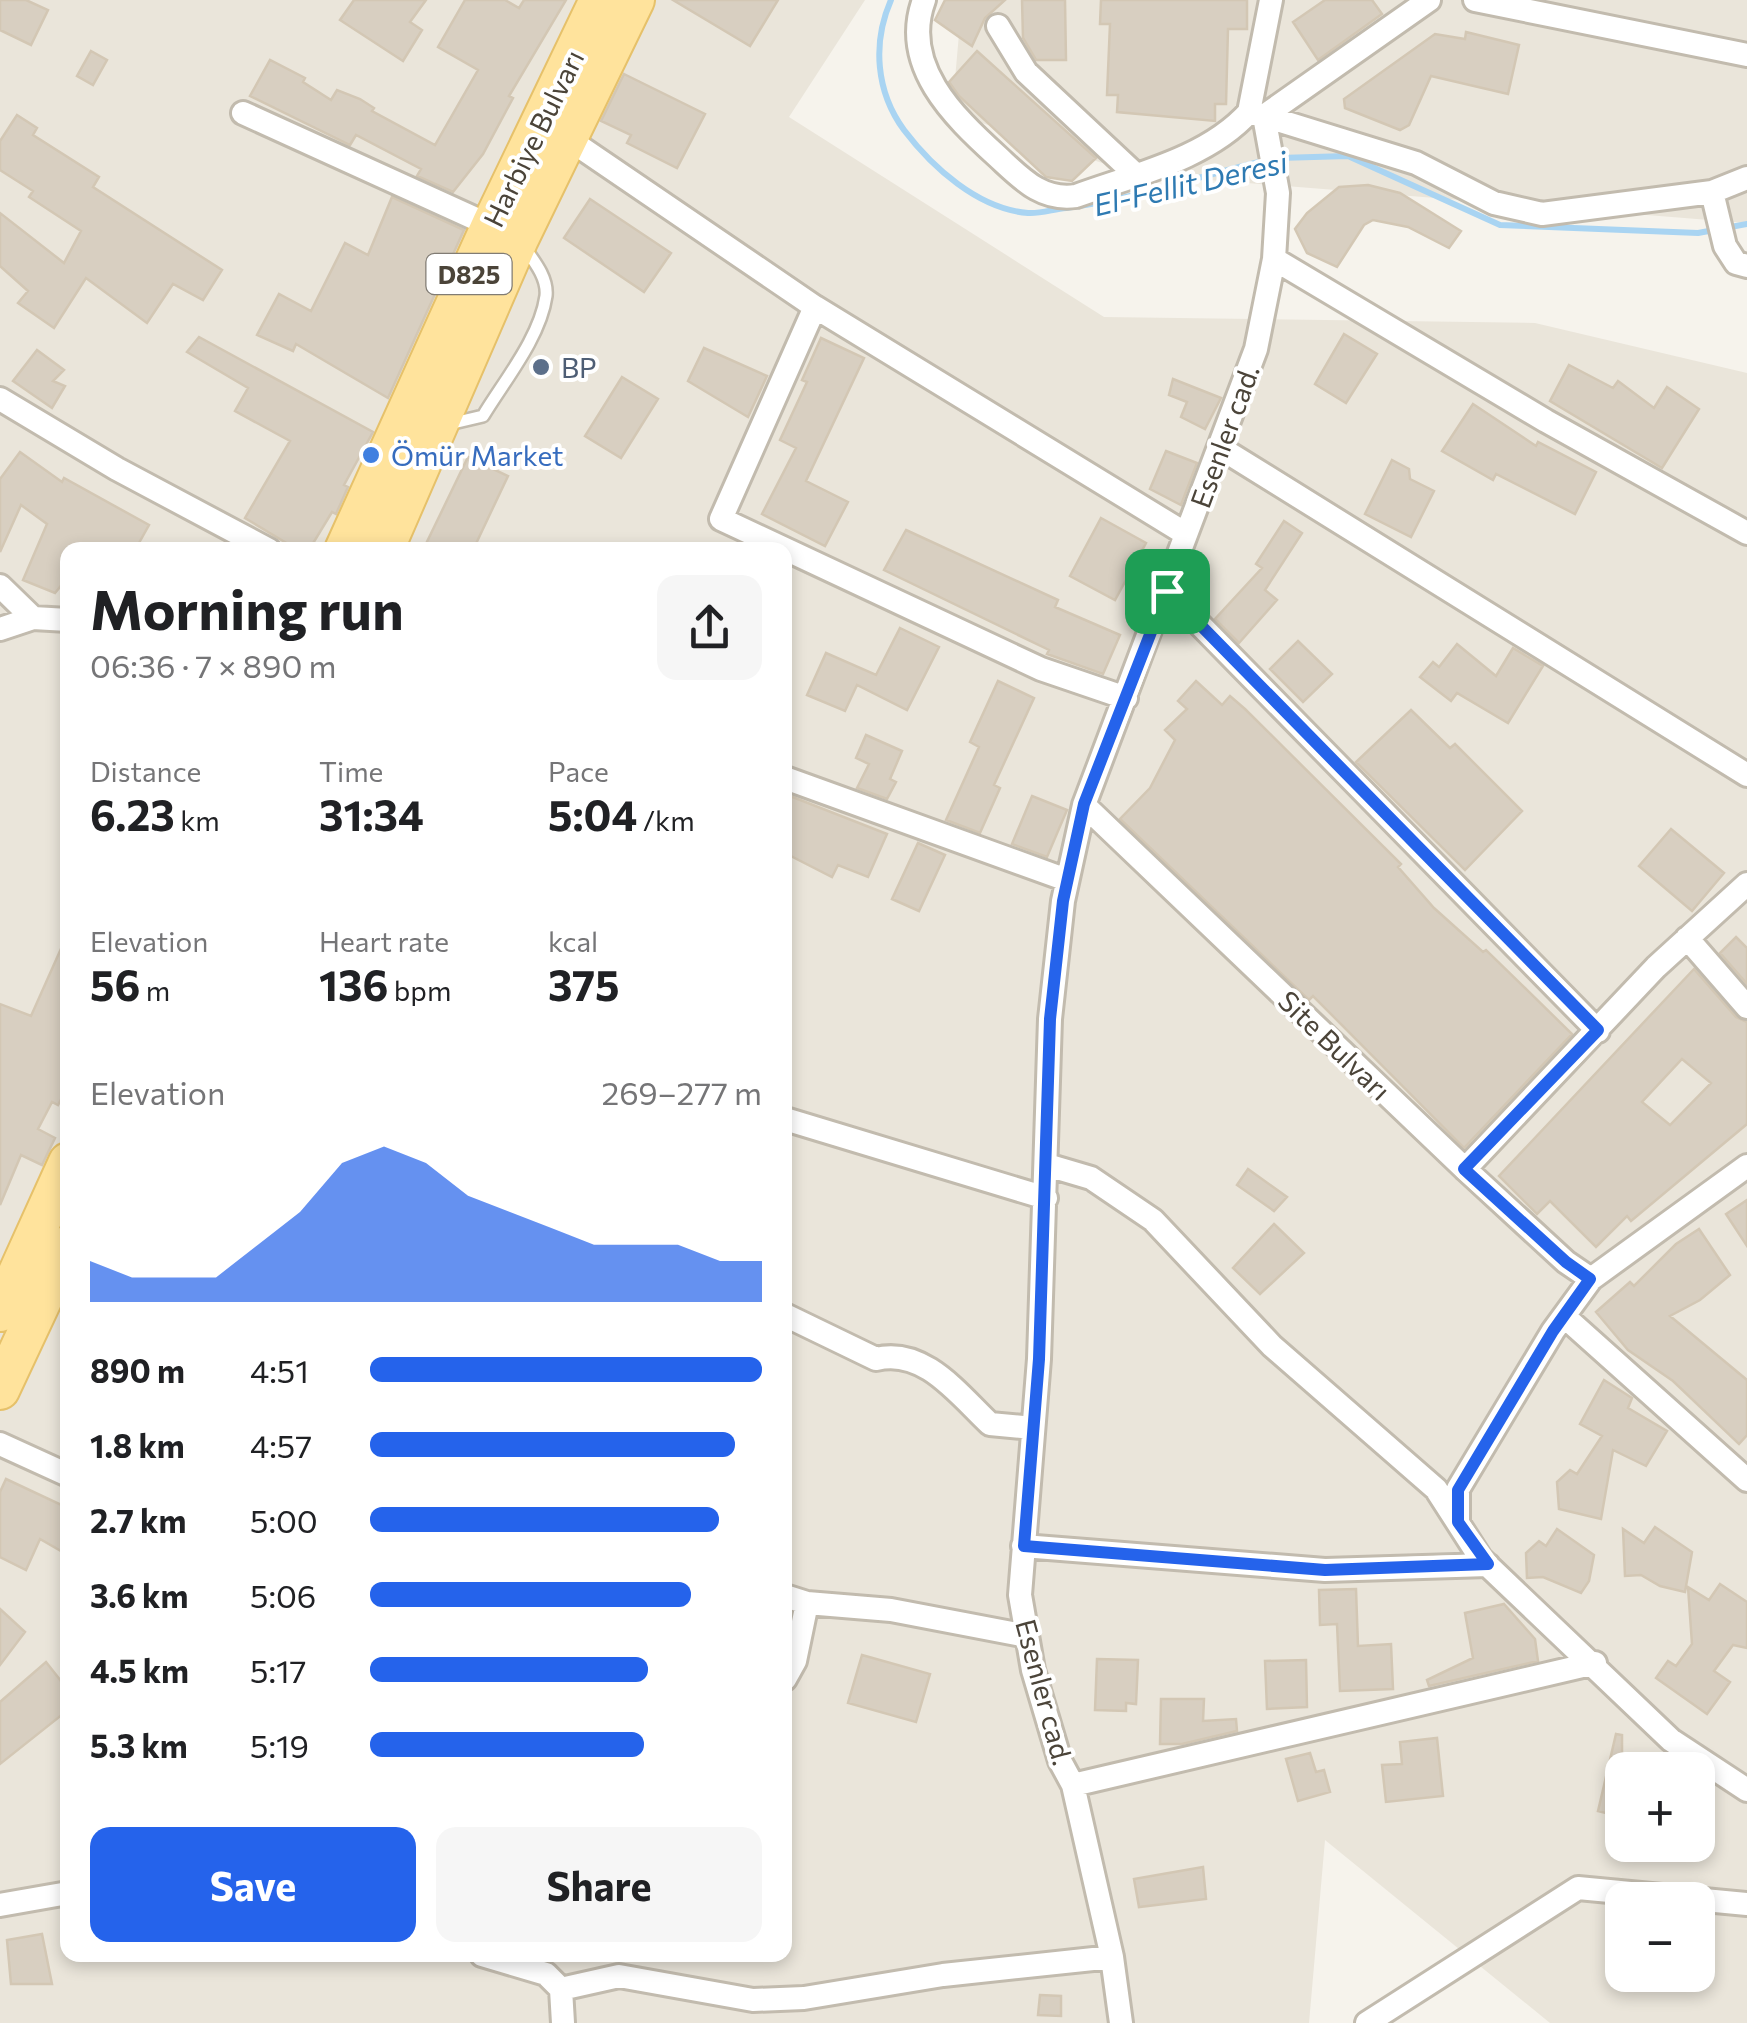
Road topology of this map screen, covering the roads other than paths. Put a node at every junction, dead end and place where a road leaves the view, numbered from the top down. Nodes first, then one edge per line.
1 (599, 0) edge
2 (635, 0) edge
3 (924, 0) edge
4 (1271, 0) edge
5 (1429, 0) edge
6 (1474, 0) edge
7 (998, 26) dead end
8 (1747, 55) edge
9 (244, 114) dead end
10 (1256, 114) junction
11 (555, 130) junction
12 (1135, 174) junction
13 (1747, 178) edge
14 (1715, 204) junction
15 (505, 232) junction
16 (1274, 259) junction
17 (1747, 266) edge
18 (815, 307) junction
19 (0, 398) edge
20 (1222, 449) junction
21 (1747, 533) edge
22 (1186, 534) junction
23 (253, 542) edge
24 (348, 542) edge
25 (388, 542) edge
26 (770, 542) edge
27 (792, 552) edge
28 (0, 586) edge
29 (1167, 591) junction
30 (32, 618) junction
31 (60, 620) edge
32 (0, 628) edge
33 (1126, 698) junction
34 (1747, 775) edge
35 (792, 781) edge
36 (1084, 804) junction
37 (1068, 880) junction
38 (1747, 884) edge
39 (1687, 938) junction
40 (1747, 1007) edge
41 (1598, 1030) junction
42 (792, 1120) edge
43 (1047, 1165) junction
44 (1747, 1166) edge
45 (1464, 1169) junction
46 (60, 1180) edge
47 (1046, 1198) junction
48 (60, 1262) edge
49 (1590, 1279) junction
50 (0, 1312) edge
51 (792, 1318) edge
52 (1566, 1318) junction
53 (0, 1390) edge
54 (1033, 1428) junction
55 (0, 1444) edge
56 (60, 1471) edge
57 (1747, 1480) edge
58 (1458, 1522) junction
59 (1024, 1546) junction
60 (1488, 1564) junction
61 (796, 1600) edge
62 (1027, 1636) junction
63 (1595, 1663) junction
64 (792, 1665) edge
65 (1073, 1785) junction
66 (1747, 1790) edge
67 (60, 1893) edge
68 (0, 1904) edge
69 (1747, 1904) edge
70 (1112, 1957) junction
71 (506, 1962) edge
72 (561, 1988) junction
73 (562, 2023) edge
74 (1121, 2023) edge
75 (1368, 2023) edge

1 - 11 main road, Harbiye Bulvarı / D825
2 - 11 main road, Harbiye Bulvarı / D825
3 - 12 street
4 - 10 street, Esenler cad.
5 - 10 street
6 - 8 street
7 - 12 street
9 - 15 street
10 - 12 street
10 - 14 street
10 - 16 street, Esenler cad.
11 - 15 main road, Harbiye Bulvarı / D825
11 - 18 street
13 - 14 street
14 - 17 street
15 - 24 main road, Harbiye Bulvarı / D825
15 - 25 main road, Harbiye Bulvarı / D825
16 - 20 street, Esenler cad.
16 - 21 street
18 - 22 street
18 - 26 street
19 - 23 street
20 - 22 street, Esenler cad.
20 - 34 street
22 - 29 street, Esenler cad.
27 - 33 street
28 - 30 street
29 - 33 street, Esenler cad.
29 - 41 street
30 - 31 street
30 - 32 street
33 - 36 street, Esenler cad.
35 - 37 street
36 - 37 street, Esenler cad.
36 - 45 street, Site Bulvarı
37 - 43 street, Esenler cad.
38 - 39 street
39 - 40 street
39 - 41 street
41 - 45 street
42 - 47 street
43 - 47 street, Esenler cad.
43 - 58 street
44 - 49 street
45 - 49 street, Site Bulvarı
46 - 50 main road
47 - 54 street, Esenler cad.
48 - 53 main road
49 - 52 street
51 - 54 street
52 - 57 street
52 - 58 street
54 - 59 street, Esenler cad.
55 - 56 street
58 - 60 street
59 - 60 street
59 - 62 street, Esenler cad.
60 - 63 street
61 - 62 street
61 - 64 street
62 - 65 street, Esenler cad.
63 - 65 street
63 - 66 street
65 - 70 street, Esenler cad.
67 - 68 street
69 - 75 street
70 - 72 street
70 - 74 street, Esenler cad.
71 - 72 street
72 - 73 street

